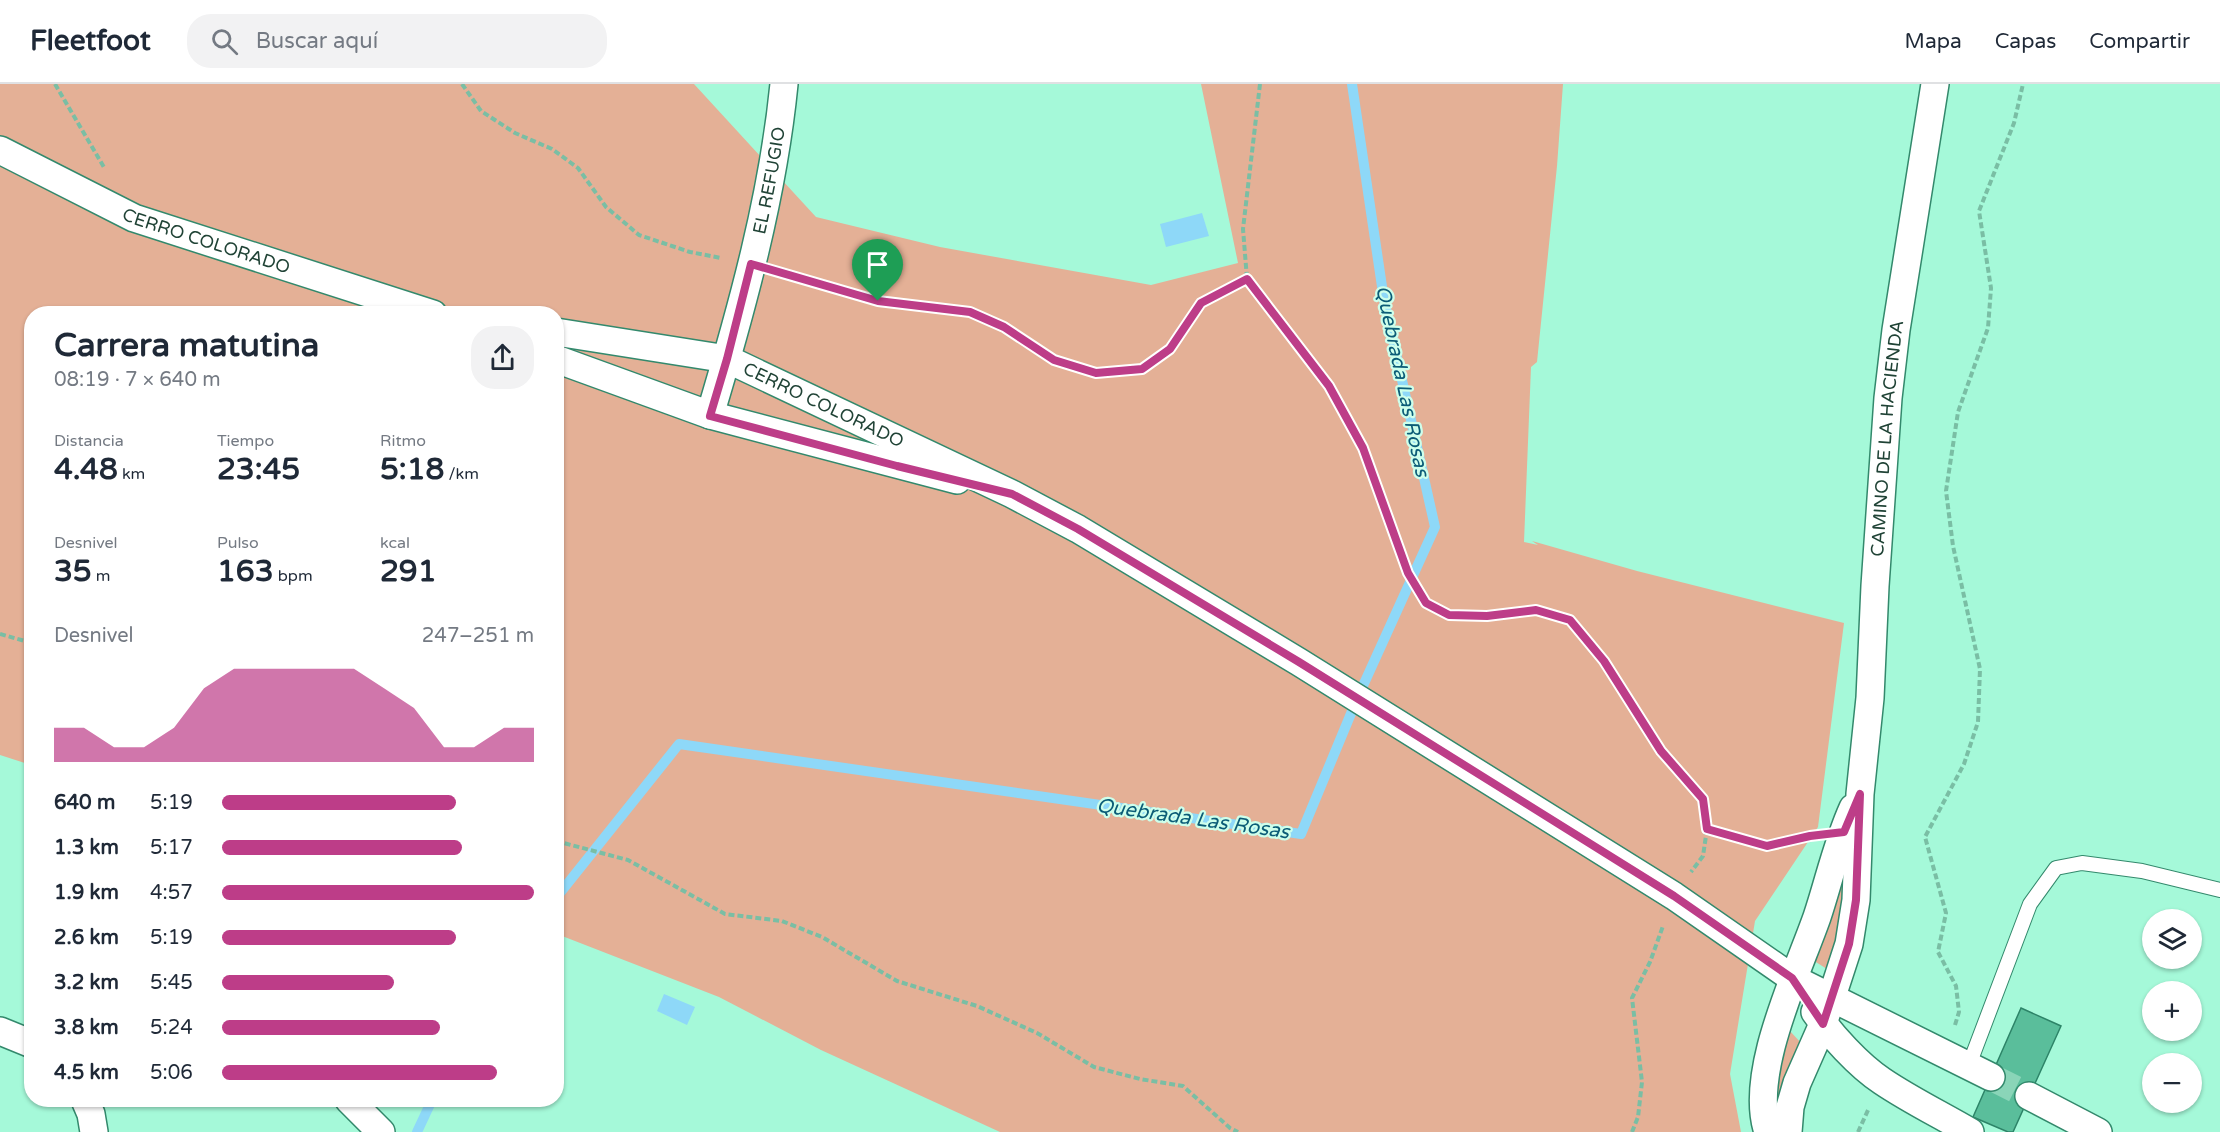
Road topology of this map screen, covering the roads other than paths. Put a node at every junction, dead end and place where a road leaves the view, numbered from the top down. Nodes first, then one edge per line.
1 (784, 84) edge
2 (1935, 84) edge
3 (0, 150) edge
4 (415, 306) edge
5 (564, 333) edge
6 (727, 359) junction
7 (564, 362) edge
8 (710, 416) junction
9 (1012, 494) junction
10 (1860, 794) junction
11 (2220, 890) edge
12 (1792, 978) junction
13 (1828, 1011) junction
14 (0, 1031) edge
15 (24, 1041) edge
16 (1969, 1066) joint
17 (2029, 1096) tunnel mouth
18 (88, 1107) edge
19 (356, 1107) edge
20 (2064, 1124) edge
21 (94, 1132) edge
22 (381, 1132) edge
23 (1768, 1132) edge
24 (1788, 1132) edge
25 (1970, 1132) edge
26 (2098, 1132) edge

1 - 6 street, EL REFUGIO
2 - 10 street, CAMINO DE LA HACIENDA
3 - 4 street, CERRO COLORADO
5 - 6 street, CERRO COLORADO
6 - 8 street, EL REFUGIO
6 - 9 street, CERRO COLORADO
7 - 8 street, CERRO COLORADO
8 - 9 street, CERRO COLORADO
9 - 12 street, CERRO COLORADO
10 - 12 street, CAMINO DE LA HACIENDA
10 - 13 street, CAMINO DE LA HACIENDA
11 - 16 lane
12 - 13 street, CERRO COLORADO
12 - 23 street, CAMINO DE LA HACIENDA
13 - 16 street, CERRO COLORADO
13 - 24 street, CAMINO DE LA HACIENDA
13 - 25 street, CERRO COLORADO
14 - 15 street
17 - 20 street
18 - 21 street
19 - 22 street
20 - 26 street

